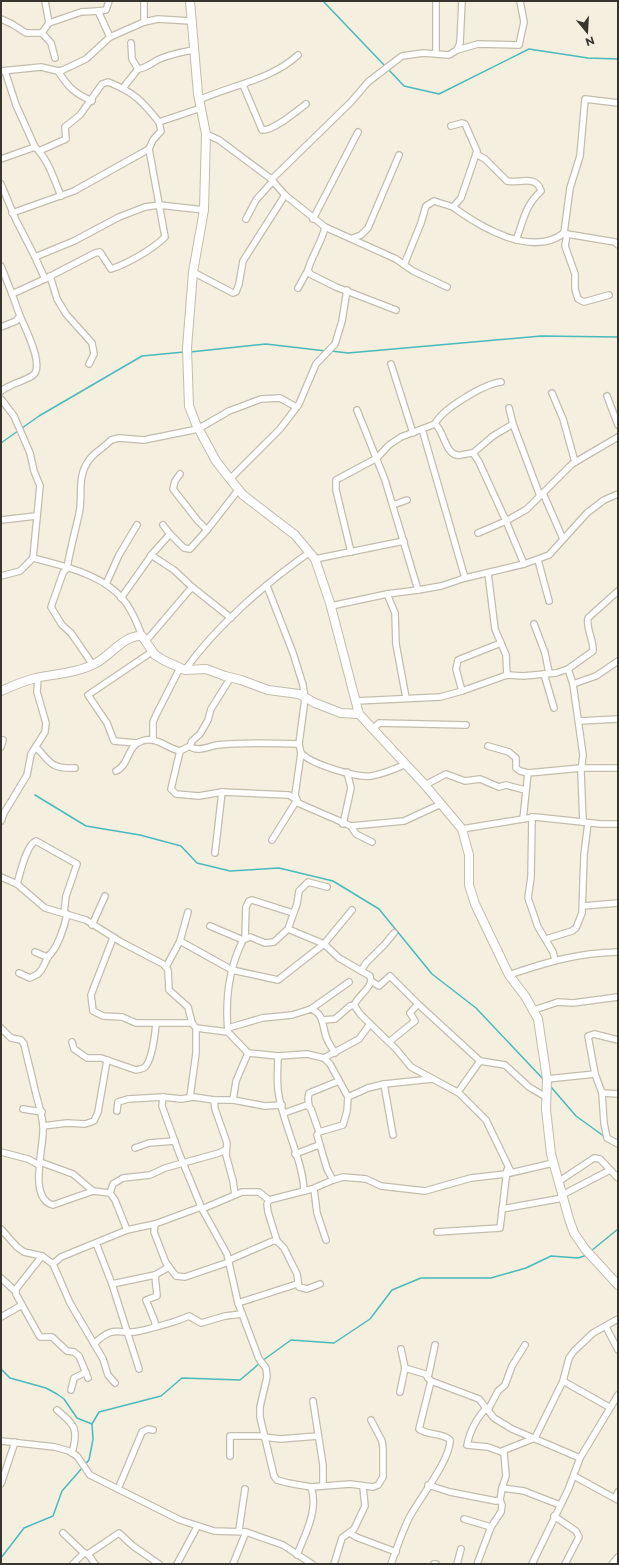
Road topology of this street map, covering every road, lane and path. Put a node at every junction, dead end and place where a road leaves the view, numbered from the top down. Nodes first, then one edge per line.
1 (45, 1) edge
2 (109, 1) edge
3 (144, 1) edge
4 (190, 1) edge
5 (436, 1) edge
6 (462, 1) edge
7 (520, 1) edge
8 (98, 12) junction
9 (1, 19) edge
10 (191, 21) junction
11 (144, 22) junction
12 (50, 23) junction
13 (42, 33) junction
14 (110, 37) junction
15 (131, 43) dead end
16 (193, 50) junction
17 (458, 50) junction
18 (436, 53) junction
19 (298, 55) dead end
20 (55, 58) dead end
21 (138, 69) junction
22 (3, 71) edge
23 (58, 71) junction
24 (243, 85) junction
25 (123, 88) junction
26 (199, 100) junction
27 (92, 101) junction
28 (618, 103) edge
29 (306, 104) dead end
30 (201, 108) junction
31 (159, 122) junction
32 (451, 126) dead end
33 (358, 132) dead end
34 (206, 134) junction
35 (37, 149) junction
36 (149, 149) junction
37 (476, 154) junction
38 (399, 155) dead end
39 (1, 159) edge
40 (271, 180) junction
41 (1, 184) edge
42 (285, 195) junction
43 (61, 196) junction
44 (159, 204) junction
45 (453, 207) junction
46 (204, 210) junction
47 (12, 213) junction
48 (246, 219) dead end
49 (313, 219) junction
50 (325, 227) junction
51 (566, 234) junction
52 (353, 238) junction
53 (516, 240) junction
54 (618, 245) edge
55 (34, 257) junction
56 (404, 264) junction
57 (1, 266) edge
58 (308, 270) junction
59 (193, 272) junction
60 (47, 278) junction
61 (447, 287) dead end
62 (298, 288) dead end
63 (347, 290) junction
64 (12, 294) junction
65 (609, 295) dead end
66 (396, 310) dead end
67 (20, 316) junction
68 (1, 327) edge
69 (89, 364) dead end
70 (391, 364) dead end
71 (501, 382) dead end
72 (1, 391) edge
73 (552, 393) dead end
74 (607, 396) dead end
75 (1, 399) edge
76 (296, 407) junction
77 (509, 408) dead end
78 (357, 410) dead end
79 (435, 424) junction
80 (513, 424) junction
81 (618, 425) edge
82 (198, 429) junction
83 (422, 429) junction
84 (413, 433) junction
85 (618, 438) edge
86 (473, 452) junction
87 (377, 458) junction
88 (575, 462) junction
89 (180, 474) dead end
90 (230, 479) junction
91 (239, 489) junction
92 (542, 494) junction
93 (618, 494) edge
94 (407, 500) dead end
95 (393, 504) junction
96 (36, 516) junction
97 (1, 520) edge
98 (506, 521) junction
99 (137, 525) dead end
100 (162, 525) dead end
101 (207, 530) junction
102 (478, 532) dead end
103 (170, 534) junction
104 (562, 539) junction
105 (404, 541) junction
106 (351, 552) junction
107 (151, 555) junction
108 (312, 556) junction
109 (32, 558) junction
110 (538, 560) junction
111 (524, 564) junction
112 (67, 568) junction
113 (488, 573) junction
114 (1, 576) edge
115 (465, 578) junction
116 (106, 584) junction
117 (268, 586) junction
118 (192, 587) junction
119 (418, 590) junction
120 (618, 591) edge
121 (387, 594) junction
122 (121, 598) junction
123 (549, 601) dead end
124 (331, 606) junction
125 (232, 618) junction
126 (534, 624) dead end
127 (144, 639) junction
128 (501, 643) junction
129 (153, 651) junction
130 (618, 661) edge
131 (93, 665) junction
132 (183, 669) junction
133 (568, 669) junction
134 (507, 674) junction
135 (546, 674) junction
136 (38, 678) junction
137 (231, 678) junction
138 (573, 684) junction
139 (1, 690) edge
140 (462, 691) junction
141 (305, 698) junction
142 (406, 698) junction
143 (356, 701) junction
144 (554, 708) dead end
145 (359, 714) junction
146 (618, 719) edge
147 (580, 721) junction
148 (466, 725) dead end
149 (374, 728) junction
150 (152, 739) junction
151 (136, 743) junction
152 (299, 744) junction
153 (190, 746) junction
154 (488, 746) dead end
155 (36, 747) junction
156 (180, 751) junction
157 (301, 753) junction
158 (406, 764) junction
159 (75, 768) dead end
160 (581, 768) junction
161 (618, 768) edge
162 (116, 771) dead end
163 (347, 772) junction
164 (528, 773) junction
165 (425, 785) junction
166 (525, 790) junction
167 (222, 792) junction
168 (297, 800) junction
169 (441, 804) junction
170 (532, 817) junction
171 (523, 819) junction
172 (1, 822) edge
173 (585, 823) junction
174 (343, 824) junction
175 (618, 824) edge
176 (351, 826) junction
177 (462, 829) junction
178 (272, 840) dead end
179 (372, 842) dead end
180 (215, 853) dead end
181 (1, 877) edge
182 (17, 884) junction
183 (327, 887) dead end
184 (105, 896) dead end
185 (618, 903) edge
186 (582, 906) junction
187 (352, 910) dead end
188 (188, 912) dead end
189 (293, 913) junction
190 (66, 914) junction
191 (92, 925) junction
192 (210, 926) dead end
193 (288, 929) junction
194 (394, 933) dead end
195 (113, 938) junction
196 (244, 939) junction
197 (546, 940) junction
198 (180, 941) junction
199 (324, 944) junction
200 (35, 952) dead end
201 (618, 952) edge
202 (49, 956) junction
203 (555, 960) junction
204 (166, 967) junction
205 (232, 970) junction
206 (361, 971) junction
207 (18, 973) dead end
208 (509, 975) junction
209 (371, 981) junction
210 (349, 982) dead end
211 (618, 997) edge
212 (418, 1004) junction
213 (354, 1005) junction
214 (311, 1009) junction
215 (534, 1010) junction
216 (323, 1020) junction
217 (192, 1023) junction
218 (156, 1024) junction
219 (370, 1024) junction
220 (1, 1028) edge
221 (196, 1028) junction
222 (228, 1030) junction
223 (618, 1040) edge
224 (72, 1042) dead end
225 (389, 1042) junction
226 (248, 1053) junction
227 (335, 1053) junction
228 (278, 1056) junction
229 (324, 1058) junction
230 (107, 1060) junction
231 (480, 1061) junction
232 (595, 1074) junction
233 (546, 1078) junction
234 (432, 1079) junction
235 (339, 1081) junction
236 (384, 1084) junction
237 (458, 1092) junction
238 (602, 1093) junction
239 (618, 1094) edge
240 (164, 1096) junction
241 (190, 1097) junction
242 (348, 1097) junction
243 (546, 1097) junction
244 (214, 1100) junction
245 (233, 1100) junction
246 (282, 1105) junction
247 (309, 1106) junction
248 (24, 1109) dead end
249 (117, 1111) dead end
250 (42, 1112) junction
251 (284, 1113) junction
252 (43, 1126) junction
253 (319, 1132) junction
254 (393, 1135) dead end
255 (174, 1141) junction
256 (618, 1144) edge
257 (319, 1145) junction
258 (134, 1148) dead end
259 (225, 1150) junction
260 (1, 1152) edge
261 (295, 1154) junction
262 (183, 1163) junction
263 (553, 1163) junction
264 (39, 1164) junction
265 (610, 1170) junction
266 (509, 1173) junction
267 (618, 1178) edge
268 (333, 1180) junction
269 (558, 1182) junction
270 (314, 1189) junction
271 (93, 1190) junction
272 (304, 1191) junction
273 (110, 1193) junction
274 (234, 1195) junction
275 (562, 1197) junction
276 (269, 1200) junction
277 (504, 1206) junction
278 (201, 1208) junction
279 (155, 1224) junction
280 (1, 1230) edge
281 (127, 1230) junction
282 (437, 1232) dead end
283 (6, 1236) junction
284 (326, 1240) dead end
285 (1, 1241) edge
286 (277, 1241) junction
287 (96, 1243) junction
288 (42, 1256) junction
289 (229, 1261) junction
290 (53, 1264) junction
291 (169, 1267) junction
292 (155, 1275) junction
293 (1, 1278) edge
294 (112, 1284) junction
295 (297, 1284) junction
296 (320, 1284) dead end
297 (618, 1285) edge
298 (15, 1291) junction
299 (238, 1303) junction
300 (22, 1305) junction
301 (242, 1314) junction
302 (1, 1317) edge
303 (618, 1319) edge
304 (155, 1327) junction
305 (606, 1327) junction
306 (127, 1331) junction
307 (94, 1344) junction
308 (435, 1345) dead end
309 (524, 1345) dead end
310 (401, 1349) dead end
311 (618, 1350) edge
312 (405, 1368) junction
313 (139, 1369) dead end
314 (430, 1380) junction
315 (563, 1381) junction
316 (115, 1383) dead end
317 (71, 1390) dead end
318 (400, 1392) dead end
319 (618, 1395) edge
320 (313, 1401) dead end
321 (609, 1407) junction
322 (487, 1409) junction
323 (57, 1410) dead end
324 (370, 1420) dead end
325 (153, 1430) dead end
326 (318, 1436) junction
327 (264, 1437) junction
328 (535, 1438) junction
329 (1, 1441) edge
330 (15, 1442) junction
331 (502, 1451) junction
332 (72, 1452) junction
333 (230, 1456) dead end
334 (580, 1458) junction
335 (574, 1476) junction
336 (1, 1484) edge
337 (323, 1485) junction
338 (428, 1486) junction
339 (311, 1487) junction
340 (363, 1487) junction
341 (372, 1488) junction
342 (502, 1488) junction
343 (118, 1489) junction
344 (245, 1489) dead end
345 (618, 1492) edge
346 (616, 1499) edge
347 (500, 1500) junction
348 (366, 1502) junction
349 (560, 1505) junction
350 (554, 1516) junction
351 (464, 1519) dead end
352 (198, 1527) junction
353 (491, 1527) junction
354 (239, 1530) junction
355 (246, 1532) junction
356 (63, 1533) dead end
357 (350, 1533) junction
358 (461, 1549) dead end
359 (396, 1552) junction
360 (86, 1554) junction
361 (297, 1555) junction
362 (618, 1557) edge
363 (73, 1564) edge
364 (95, 1564) edge
365 (159, 1564) edge
366 (177, 1564) edge
367 (233, 1564) edge
368 (312, 1564) edge
369 (334, 1564) edge
370 (391, 1564) edge
371 (457, 1564) edge
372 (478, 1564) edge
373 (532, 1564) edge
374 (565, 1564) edge
375 (613, 1564) edge

1 - 12 street
2 - 8 street
3 - 11 street
4 - 10 street
5 - 18 street
6 - 17 street
7 - 17 street
8 - 12 street
8 - 14 street
9 - 13 street
10 - 11 street
10 - 16 street
11 - 14 street
12 - 13 street
13 - 20 street
14 - 23 street
15 - 21 street
16 - 21 street
16 - 26 street
17 - 18 street
18 - 40 street
19 - 24 street
21 - 25 street
22 - 23 street
22 - 35 street
23 - 27 street
24 - 26 street
24 - 29 street
25 - 27 street
25 - 31 street
26 - 30 street
27 - 35 street
28 - 51 street
30 - 31 street
30 - 34 street
31 - 36 street
32 - 37 street
33 - 49 street
34 - 40 street
34 - 46 street
35 - 39 street
35 - 43 street
36 - 43 street
36 - 44 street
37 - 45 street
37 - 53 street
38 - 52 street
40 - 42 street
40 - 48 street
41 - 47 street
42 - 49 street
42 - 59 street
43 - 47 street
44 - 46 street
44 - 55 street
44 - 60 street
45 - 53 street
45 - 56 street
46 - 59 street
47 - 55 street
49 - 50 street
50 - 52 street
50 - 58 street
51 - 53 street
51 - 54 street
51 - 65 street
52 - 56 street
55 - 60 street
56 - 61 street
57 - 64 street
58 - 62 street
58 - 63 street
59 - 82 street
60 - 64 street
60 - 69 street
63 - 66 street
63 - 76 street
64 - 67 street
67 - 68 street
67 - 72 street
70 - 84 street
71 - 79 street
73 - 88 street
74 - 81 street
75 - 96 street
76 - 82 street
76 - 90 street
77 - 80 street
78 - 87 street
79 - 83 street
79 - 86 street
80 - 86 street
80 - 92 street
82 - 90 street
82 - 112 street
83 - 84 street
83 - 115 street
84 - 87 street
85 - 88 street
86 - 98 street
87 - 95 street
87 - 106 street
88 - 92 street
89 - 101 street
90 - 91 street
91 - 101 street
91 - 108 street
92 - 98 street
92 - 104 street
93 - 104 street
94 - 95 street
95 - 105 street
96 - 97 street
96 - 109 street
98 - 102 street
98 - 111 street
99 - 116 street
100 - 103 street
101 - 103 street
103 - 107 street
104 - 110 street
105 - 106 street
105 - 119 street
106 - 108 street
107 - 118 street
107 - 122 street
108 - 117 street
108 - 124 street
109 - 112 street
109 - 114 street
110 - 111 street
110 - 123 street
111 - 113 street
112 - 116 street
112 - 131 street
113 - 115 street
113 - 128 street
115 - 119 street
116 - 122 street
117 - 125 street
117 - 141 street
118 - 125 street
118 - 127 street
119 - 121 street
120 - 133 street
121 - 124 street
121 - 142 street
122 - 127 street
124 - 143 street
125 - 132 street
126 - 135 street
127 - 129 street
127 - 131 street
128 - 134 street
128 - 140 street
129 - 132 street
129 - 151 street
130 - 138 street
131 - 136 street
132 - 137 street
132 - 150 street
133 - 135 street
133 - 138 street
134 - 135 street
134 - 140 street
135 - 144 street
136 - 139 street
136 - 155 street
137 - 141 street
137 - 153 street
138 - 147 street
140 - 142 street
141 - 145 street
141 - 152 street
142 - 143 street
143 - 145 street
145 - 149 street
146 - 147 street
147 - 160 street
148 - 149 street
149 - 158 street
150 - 151 street
150 - 156 street
151 - 162 street
152 - 153 street
152 - 157 street
153 - 156 street
154 - 164 street
155 - 159 street
155 - 172 street
156 - 167 street
157 - 163 street
157 - 168 street
158 - 163 street
158 - 165 street
160 - 161 street
160 - 164 street
160 - 173 street
163 - 174 street
164 - 166 street
165 - 166 street
165 - 169 street
166 - 171 street
167 - 168 street
167 - 180 street
168 - 174 street
168 - 178 street
169 - 176 street
169 - 177 street
170 - 171 street
170 - 173 street
170 - 197 street
171 - 177 street
173 - 175 street
173 - 186 street
174 - 176 street
176 - 179 street
177 - 208 street
181 - 182 street
182 - 190 street
182 - 190 street
183 - 189 street
184 - 191 street
185 - 186 street
186 - 197 street
187 - 199 street
188 - 198 street
189 - 193 street
189 - 196 street
190 - 191 street
190 - 202 street
191 - 195 street
192 - 196 street
193 - 196 street
193 - 199 street
194 - 206 street
195 - 204 street
195 - 218 street
196 - 205 street
197 - 203 street
198 - 204 street
198 - 205 street
199 - 205 street
199 - 206 street
200 - 202 street
201 - 203 street
202 - 207 street
203 - 208 street
204 - 217 street
205 - 222 street
206 - 209 street
208 - 215 street
209 - 212 street
209 - 213 street
210 - 214 street
211 - 215 street
212 - 225 street
212 - 231 street
213 - 216 street
213 - 219 street
214 - 216 street
214 - 222 street
215 - 233 street
216 - 227 street
217 - 218 street
217 - 221 street
218 - 230 street
219 - 225 street
219 - 227 street
220 - 250 street
221 - 222 street
221 - 241 street
222 - 226 street
223 - 232 street
224 - 230 street
225 - 234 street
226 - 228 street
226 - 245 street
227 - 229 street
228 - 229 street
228 - 246 street
229 - 235 street
230 - 252 street
231 - 237 street
231 - 243 street
232 - 233 street
232 - 238 street
233 - 243 street
234 - 236 street
234 - 237 street
235 - 242 street
235 - 247 street
236 - 242 street
236 - 254 street
237 - 266 street
238 - 239 street
238 - 256 street
240 - 241 street
240 - 249 street
240 - 255 street
241 - 244 street
242 - 253 street
243 - 263 street
244 - 245 street
244 - 259 street
245 - 246 street
246 - 251 street
247 - 251 street
247 - 253 street
248 - 250 street
250 - 252 street
251 - 261 street
252 - 264 street
253 - 257 street
255 - 258 street
255 - 262 street
257 - 261 street
257 - 268 street
259 - 262 street
259 - 274 street
260 - 264 street
261 - 272 street
262 - 273 street
262 - 278 street
263 - 266 street
263 - 269 street
264 - 271 street
264 - 271 street
265 - 267 street
265 - 269 street
265 - 275 street
266 - 268 street
266 - 277 street
268 - 270 street
269 - 275 street
270 - 272 street
270 - 284 street
271 - 273 street
272 - 276 street
273 - 281 street
274 - 276 street
274 - 278 street
275 - 277 street
275 - 297 street
276 - 286 street
277 - 282 street
278 - 279 street
278 - 289 street
279 - 281 street
279 - 291 street
280 - 283 street
281 - 287 street
283 - 285 street
283 - 288 street
286 - 289 street
286 - 295 street
287 - 290 street
287 - 294 street
288 - 290 street
288 - 298 street
289 - 291 street
289 - 299 street
290 - 307 street
291 - 292 street
292 - 294 street
292 - 304 street
293 - 298 street
294 - 306 street
295 - 296 street
295 - 299 street
298 - 300 street
299 - 301 street
300 - 302 street
300 - 317 street
301 - 304 street
301 - 327 street
303 - 305 street
304 - 306 street
305 - 311 street
305 - 315 street
306 - 307 street
306 - 313 street
307 - 316 street
308 - 314 street
309 - 322 street
310 - 312 street
312 - 314 street
312 - 318 street
314 - 322 street
314 - 338 street
315 - 321 street
315 - 328 street
319 - 321 street
320 - 326 street
321 - 334 street
322 - 328 street
322 - 331 street
323 - 332 street
324 - 341 street
325 - 343 street
326 - 327 street
326 - 337 street
327 - 333 street
327 - 339 street
328 - 331 street
328 - 334 street
329 - 330 street
330 - 332 street
330 - 336 street
331 - 342 street
332 - 343 street
334 - 335 street
335 - 346 street
335 - 349 street
337 - 339 street
337 - 340 street
338 - 347 street
338 - 359 street
339 - 361 street
340 - 341 street
340 - 348 street
341 - 348 street
342 - 347 street
342 - 349 street
343 - 352 street
344 - 354 street
345 - 346 street
347 - 353 street
348 - 357 street
349 - 350 street
350 - 373 street
350 - 374 street
351 - 353 street
352 - 354 street
352 - 366 street
353 - 372 street
354 - 355 street
355 - 361 street
355 - 367 street
356 - 360 street
357 - 359 street
357 - 369 street
358 - 371 street
359 - 370 street
360 - 363 street
360 - 364 street
360 - 365 street
361 - 368 street
362 - 375 street

